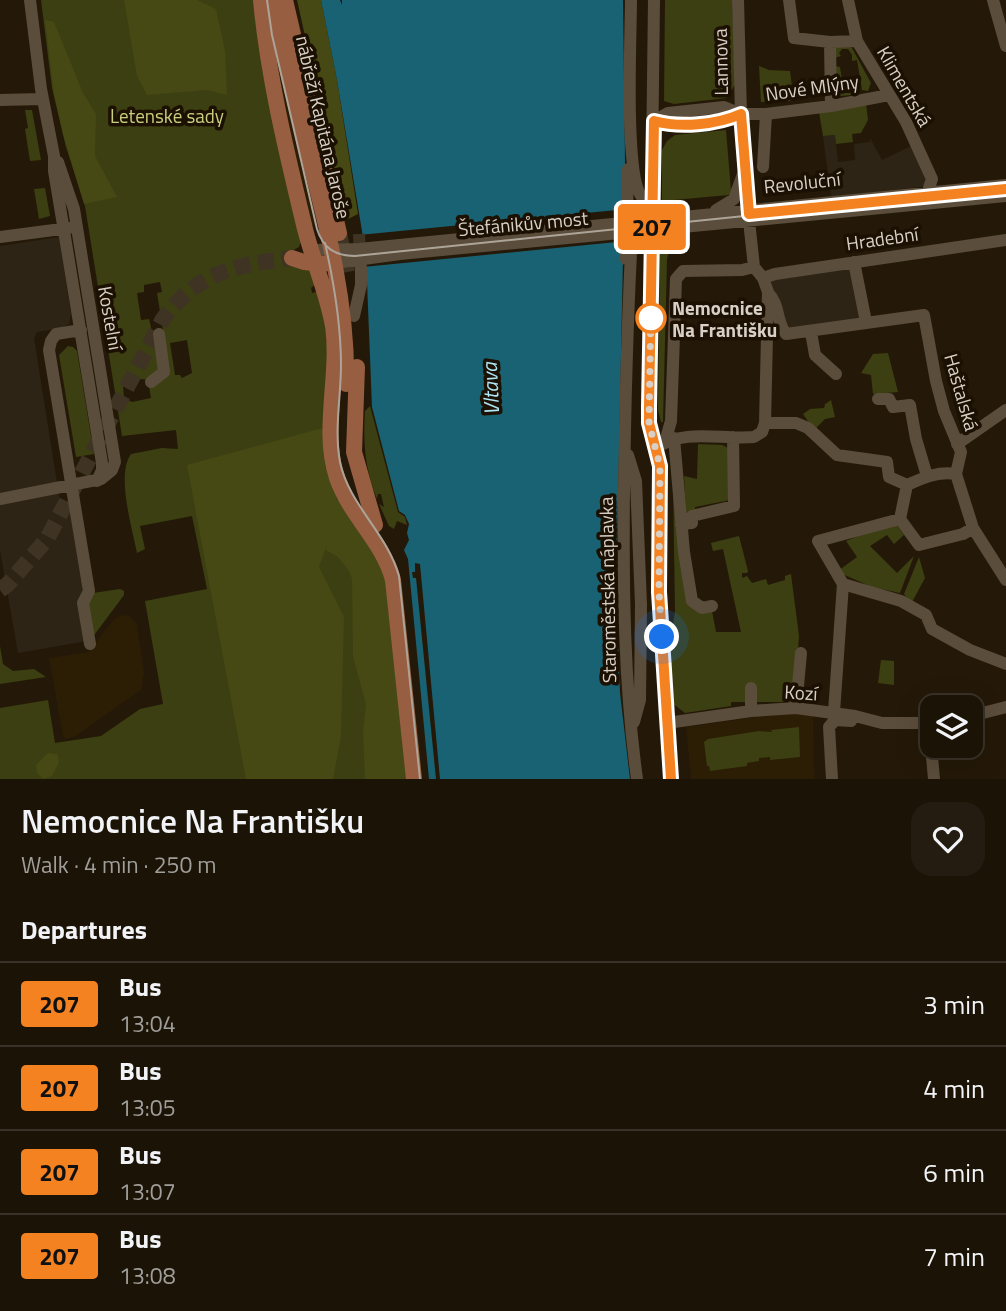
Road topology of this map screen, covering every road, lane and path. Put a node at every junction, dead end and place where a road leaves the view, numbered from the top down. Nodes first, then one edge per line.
1 (30, 0) edge
2 (261, 0) edge
3 (276, 0) edge
4 (285, 0) edge
5 (631, 0) edge
6 (654, 0) edge
7 (738, 0) edge
8 (789, 0) edge
9 (848, 0) edge
10 (993, 0) edge
11 (857, 41) junction
12 (830, 42) junction
13 (1006, 46) edge
14 (889, 95) junction
15 (42, 99) junction
16 (0, 100) edge
17 (831, 106) junction
18 (741, 114) junction
19 (766, 114) junction
20 (654, 121) junction
21 (629, 124) junction
22 (745, 167) junction
23 (763, 167) dead end
24 (1006, 185) edge
25 (929, 188) junction
26 (1006, 196) edge
27 (653, 198) junction
28 (722, 208) junction
29 (749, 213) junction
30 (705, 215) junction
31 (691, 218) junction
32 (70, 228) junction
33 (0, 237) edge
34 (1006, 240) edge
35 (652, 245) junction
36 (340, 256) junction
37 (314, 257) junction
38 (854, 262) junction
39 (754, 267) junction
40 (763, 278) junction
41 (768, 292) junction
42 (629, 302) junction
43 (866, 322) junction
44 (80, 330) junction
45 (811, 332) junction
46 (159, 334) dead end
47 (836, 374) dead end
48 (151, 382) dead end
49 (878, 399) dead end
50 (1006, 410) edge
51 (765, 423) junction
52 (733, 437) junction
53 (665, 443) junction
54 (624, 444) junction
55 (957, 444) junction
56 (956, 474) junction
57 (927, 476) junction
58 (97, 481) junction
59 (907, 485) junction
60 (71, 486) junction
61 (0, 499) edge
62 (900, 519) junction
63 (681, 524) junction
64 (376, 525) junction
65 (973, 528) junction
66 (1001, 564) edge
67 (1006, 580) edge
68 (843, 584) junction
69 (641, 592) junction
70 (659, 592) junction
71 (707, 607) dead end
72 (90, 644) dead end
73 (801, 653) dead end
74 (1006, 664) edge
75 (751, 688) dead end
76 (1006, 707) edge
77 (796, 708) junction
78 (751, 711) junction
79 (828, 712) junction
80 (983, 713) edge
81 (869, 721) junction
82 (667, 723) junction
83 (920, 723) edge
84 (631, 736) junction
85 (830, 746) junction
86 (933, 758) edge
87 (414, 779) edge
88 (422, 779) edge
89 (637, 779) edge
90 (671, 779) edge
91 (832, 779) edge
92 (934, 779) edge

1 - 15 street, Kostelní
2 - 37 main road, nábřeží Kapitána Jaroše
3 - 36 main road, nábřeží Kapitána Jaroše
4 - 36 main road
5 - 21 street
6 - 20 street
7 - 18 street, Lannova
8 - 12 street
9 - 11 street, Klimentská
10 - 13 street
11 - 12 street
11 - 14 street, Klimentská
12 - 17 street
14 - 17 street, Nové Mlýny
14 - 25 street, Klimentská
15 - 16 street
15 - 32 street, Kostelní
17 - 19 street, Nové Mlýny
18 - 19 street, Nové Mlýny
18 - 20 street, Nové Mlýny
18 - 22 street, Lannova
19 - 23 street
20 - 27 street
21 - 27 street
21 - 42 street, Staroměstská náplavka
22 - 28 street
22 - 29 street, Lannova
24 - 25 street, Revoluční
24 - 29 street
25 - 29 street, Revoluční
26 - 29 street, Revoluční
27 - 35 street
28 - 29 street, Štefánikův most
28 - 30 street
28 - 31 street, Štefánikův most
29 - 30 street
29 - 31 street, Štefánikův most
29 - 39 street, Lannova
30 - 31 street
31 - 36 street, Štefánikův most
32 - 33 street
32 - 44 street, Kostelní
32 - 58 street, Kostelní
34 - 38 street, Hradební
35 - 42 street, Staroměstská náplavka
35 - 53 street
36 - 37 main road
36 - 64 main road
36 - 64 main road
37 - 87 main road, nábřeží Kapitána Jaroše
38 - 40 street, Hradební
38 - 43 street
39 - 40 street
39 - 53 street
40 - 41 street
41 - 45 street, Haštalská
41 - 51 street
42 - 54 street, Staroměstská náplavka
43 - 45 street, Haštalská
43 - 55 street, Haštalská
44 - 58 street, Kostelní
44 - 60 street, Kostelní
45 - 47 street
46 - 48 street
49 - 57 street
50 - 55 street
51 - 52 street
51 - 59 street
52 - 53 street
52 - 63 street
53 - 63 street
53 - 70 street
54 - 69 street, Staroměstská náplavka
54 - 84 street, Staroměstská náplavka
55 - 56 street, Haštalská
56 - 57 street
56 - 65 street, Haštalská
57 - 59 street
58 - 60 street
59 - 62 street
60 - 61 street
60 - 72 street, Kostelní
62 - 65 street
62 - 68 street
63 - 71 street
64 - 88 main road
65 - 66 street, Haštalská
66 - 67 street, Haštalská
68 - 74 street
68 - 79 street
69 - 70 street, Staroměstská náplavka
69 - 84 street, Staroměstská náplavka
70 - 82 street
73 - 77 street
75 - 78 street
76 - 80 street
77 - 78 street, Kozí
77 - 79 street, Kozí
78 - 82 street, Kozí
79 - 81 street, Kozí
79 - 85 street
81 - 83 street, Kozí
81 - 85 street
82 - 90 street
84 - 89 street, Staroměstská náplavka
85 - 91 street
86 - 92 street

